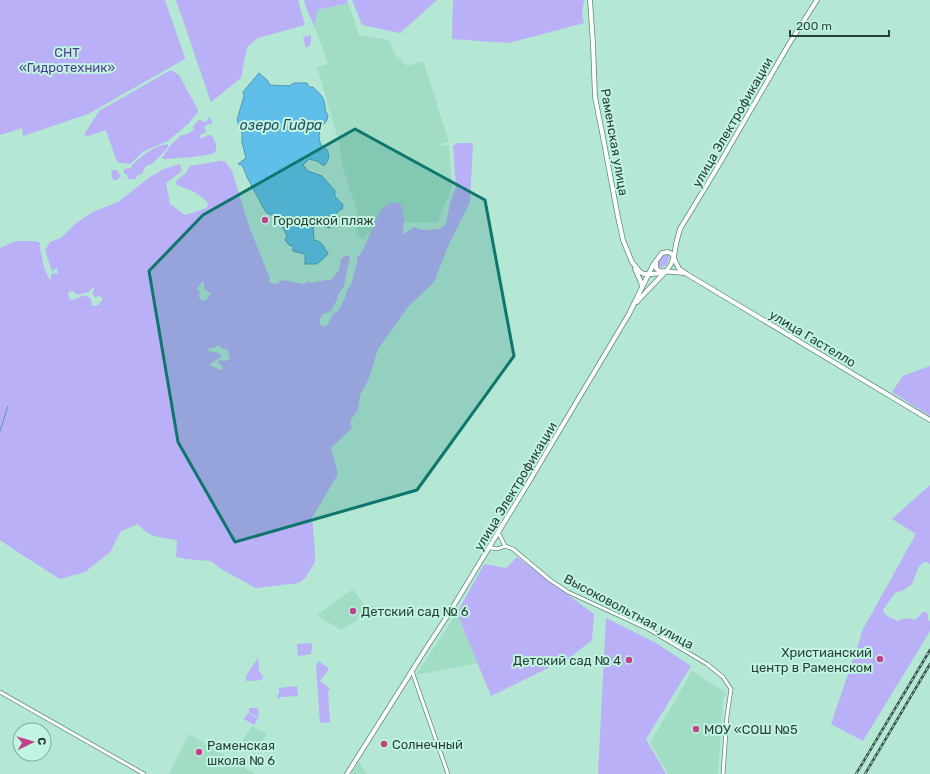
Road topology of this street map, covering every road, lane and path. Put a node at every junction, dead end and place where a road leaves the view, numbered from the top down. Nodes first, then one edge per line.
1 (590, 0) edge
2 (817, 0) edge
3 (674, 257) junction
4 (656, 261) junction
5 (632, 262) junction
6 (665, 272) junction
7 (685, 273) junction
8 (649, 274) junction
9 (642, 288) junction
10 (631, 311) junction
11 (930, 420) edge
12 (498, 532) junction
13 (505, 546) junction
14 (489, 547) junction
15 (412, 670) junction
16 (0, 692) edge
17 (144, 774) edge
18 (347, 774) edge
19 (448, 774) edge
20 (723, 774) edge

1 - 5 main road, Раменская улица
2 - 3 main road, улица Электрофикации
3 - 4 main road
3 - 6 main road
3 - 7 main road, улица Гастелло
4 - 6 main road
4 - 8 main road
5 - 8 main road, Раменская улица
5 - 9 main road
6 - 7 main road, улица Гастелло
6 - 8 main road, улица Гастелло
6 - 10 main road
7 - 11 main road, улица Гастелло
8 - 9 main road
9 - 10 main road
10 - 12 main road, улица Электрофикации
12 - 13 street
12 - 14 main road, улица Электрофикации
13 - 14 street
13 - 20 street, Высоковольтная улица
14 - 15 main road, улица Электрофикации
15 - 18 main road, улица Электрофикации
15 - 19 street
16 - 17 street

